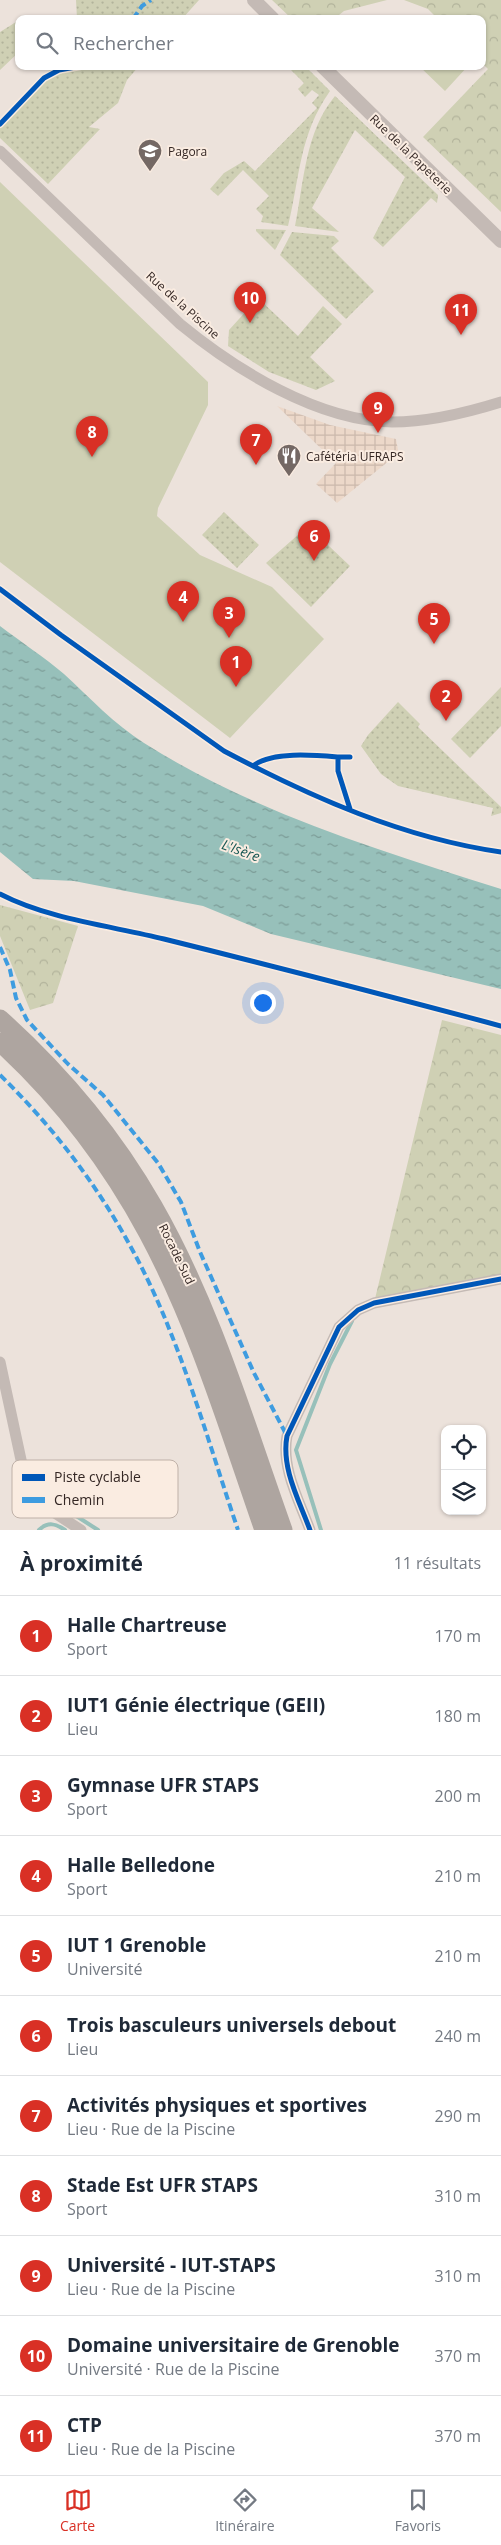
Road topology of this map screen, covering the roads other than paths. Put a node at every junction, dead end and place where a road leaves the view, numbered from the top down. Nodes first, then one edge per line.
1 (254, 0) edge
2 (269, 15) edge
3 (326, 70) edge
4 (0, 152) edge
5 (501, 241) edge
6 (501, 402) edge
7 (0, 1019) edge
8 (0, 1042) edge
9 (501, 1280) edge
10 (0, 1362) edge
11 (21, 1460) edge
12 (62, 1518) edge
13 (81, 1530) edge
14 (264, 1530) edge
15 (282, 1530) edge
16 (310, 1530) edge

1 - 2 street
3 - 5 street, Rue de la Papeterie
4 - 6 street, Rue de la Piscine
7 - 15 highway, Rocade Sud
8 - 14 highway, Rocade Sud
9 - 16 street
10 - 11 street
12 - 13 street

